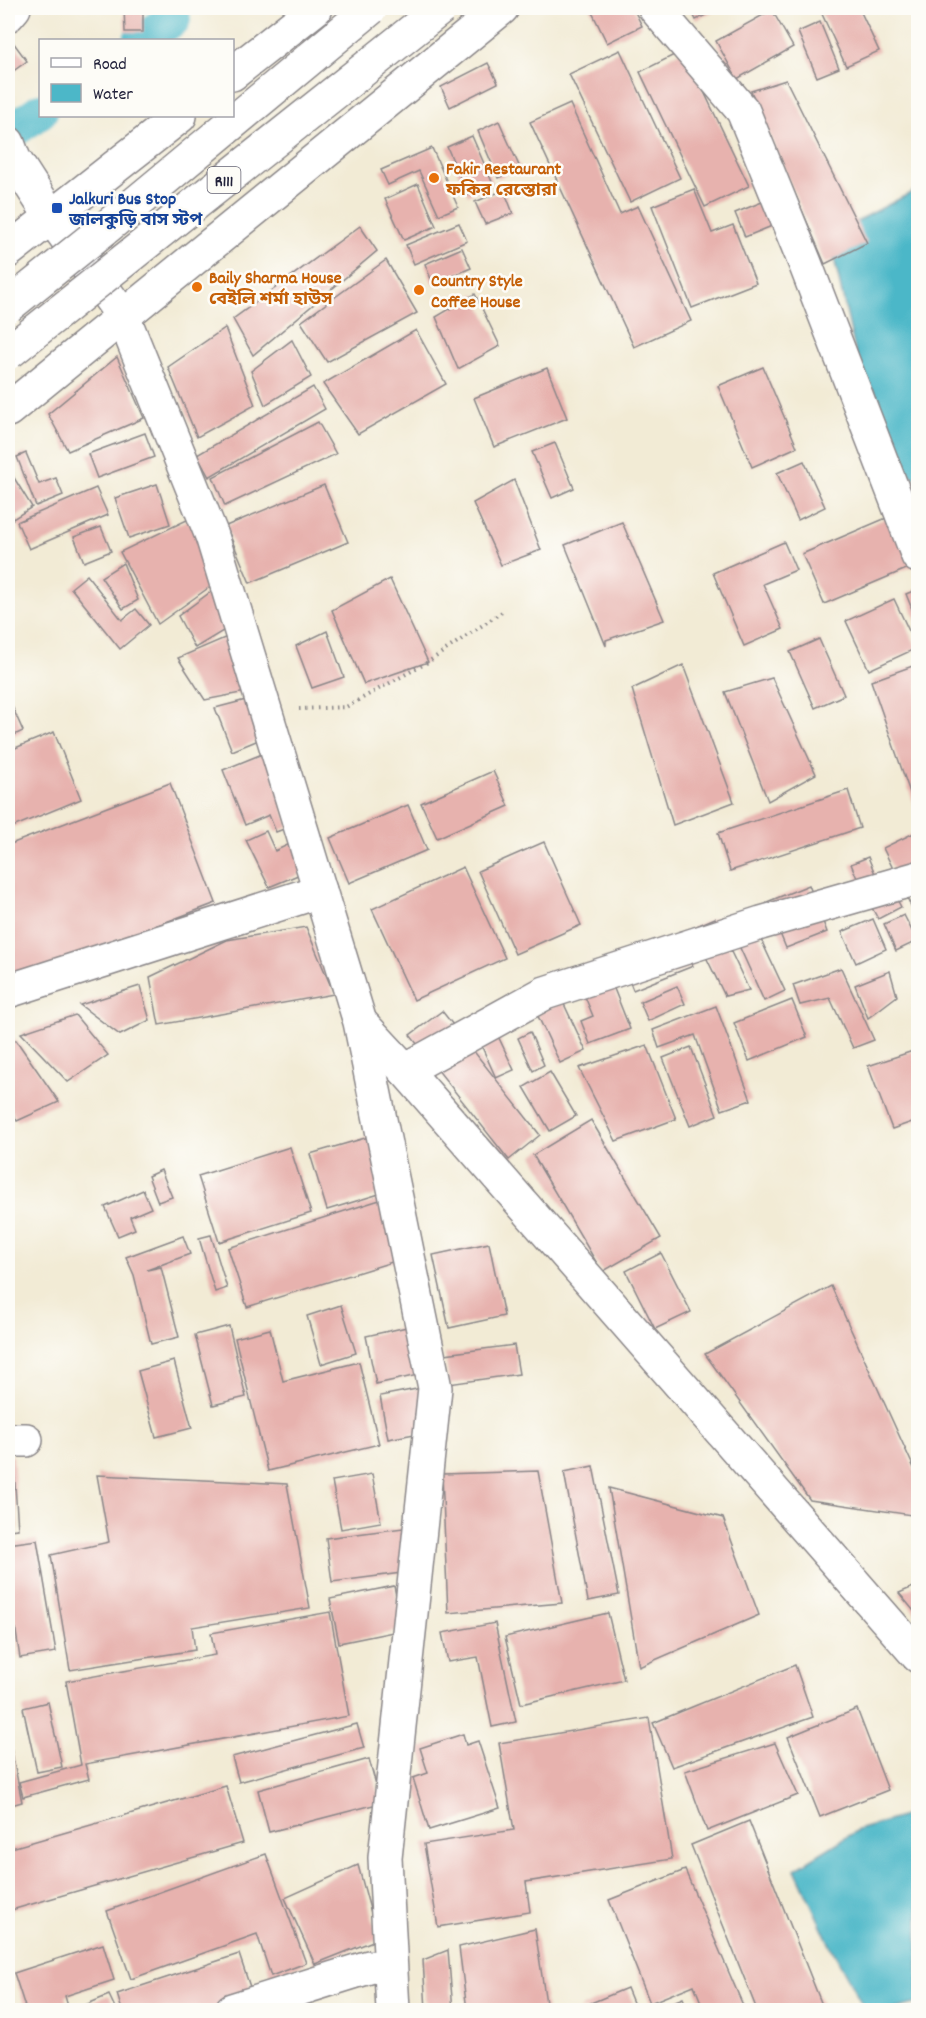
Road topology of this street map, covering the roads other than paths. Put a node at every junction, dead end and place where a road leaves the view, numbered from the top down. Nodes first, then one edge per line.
1 (14, 8) edge
2 (316, 8) edge
3 (371, 8) edge
4 (441, 8) edge
5 (502, 8) edge
6 (656, 8) edge
7 (8, 15) edge
8 (234, 72) edge
9 (179, 117) edge
10 (11, 151) edge
11 (52, 218) junction
12 (8, 251) edge
13 (8, 306) edge
14 (123, 316) junction
15 (8, 352) edge
16 (8, 410) edge
17 (918, 556) edge
18 (918, 878) edge
19 (320, 891) junction
20 (8, 991) edge
21 (360, 1022) junction
22 (405, 1070) junction
23 (918, 1656) edge
24 (369, 1967) dead end
25 (232, 2010) edge
26 (393, 2010) edge

1 - 7 street
2 - 8 street
3 - 13 street, R111, bridge
4 - 15 street, R111, bridge
5 - 14 street
6 - 17 street
9 - 11 street
10 - 11 street
11 - 12 street
11 - 14 street
14 - 16 street
14 - 19 street
18 - 22 street
19 - 20 street
19 - 21 street
21 - 22 street
21 - 26 street
22 - 23 street
24 - 25 street

